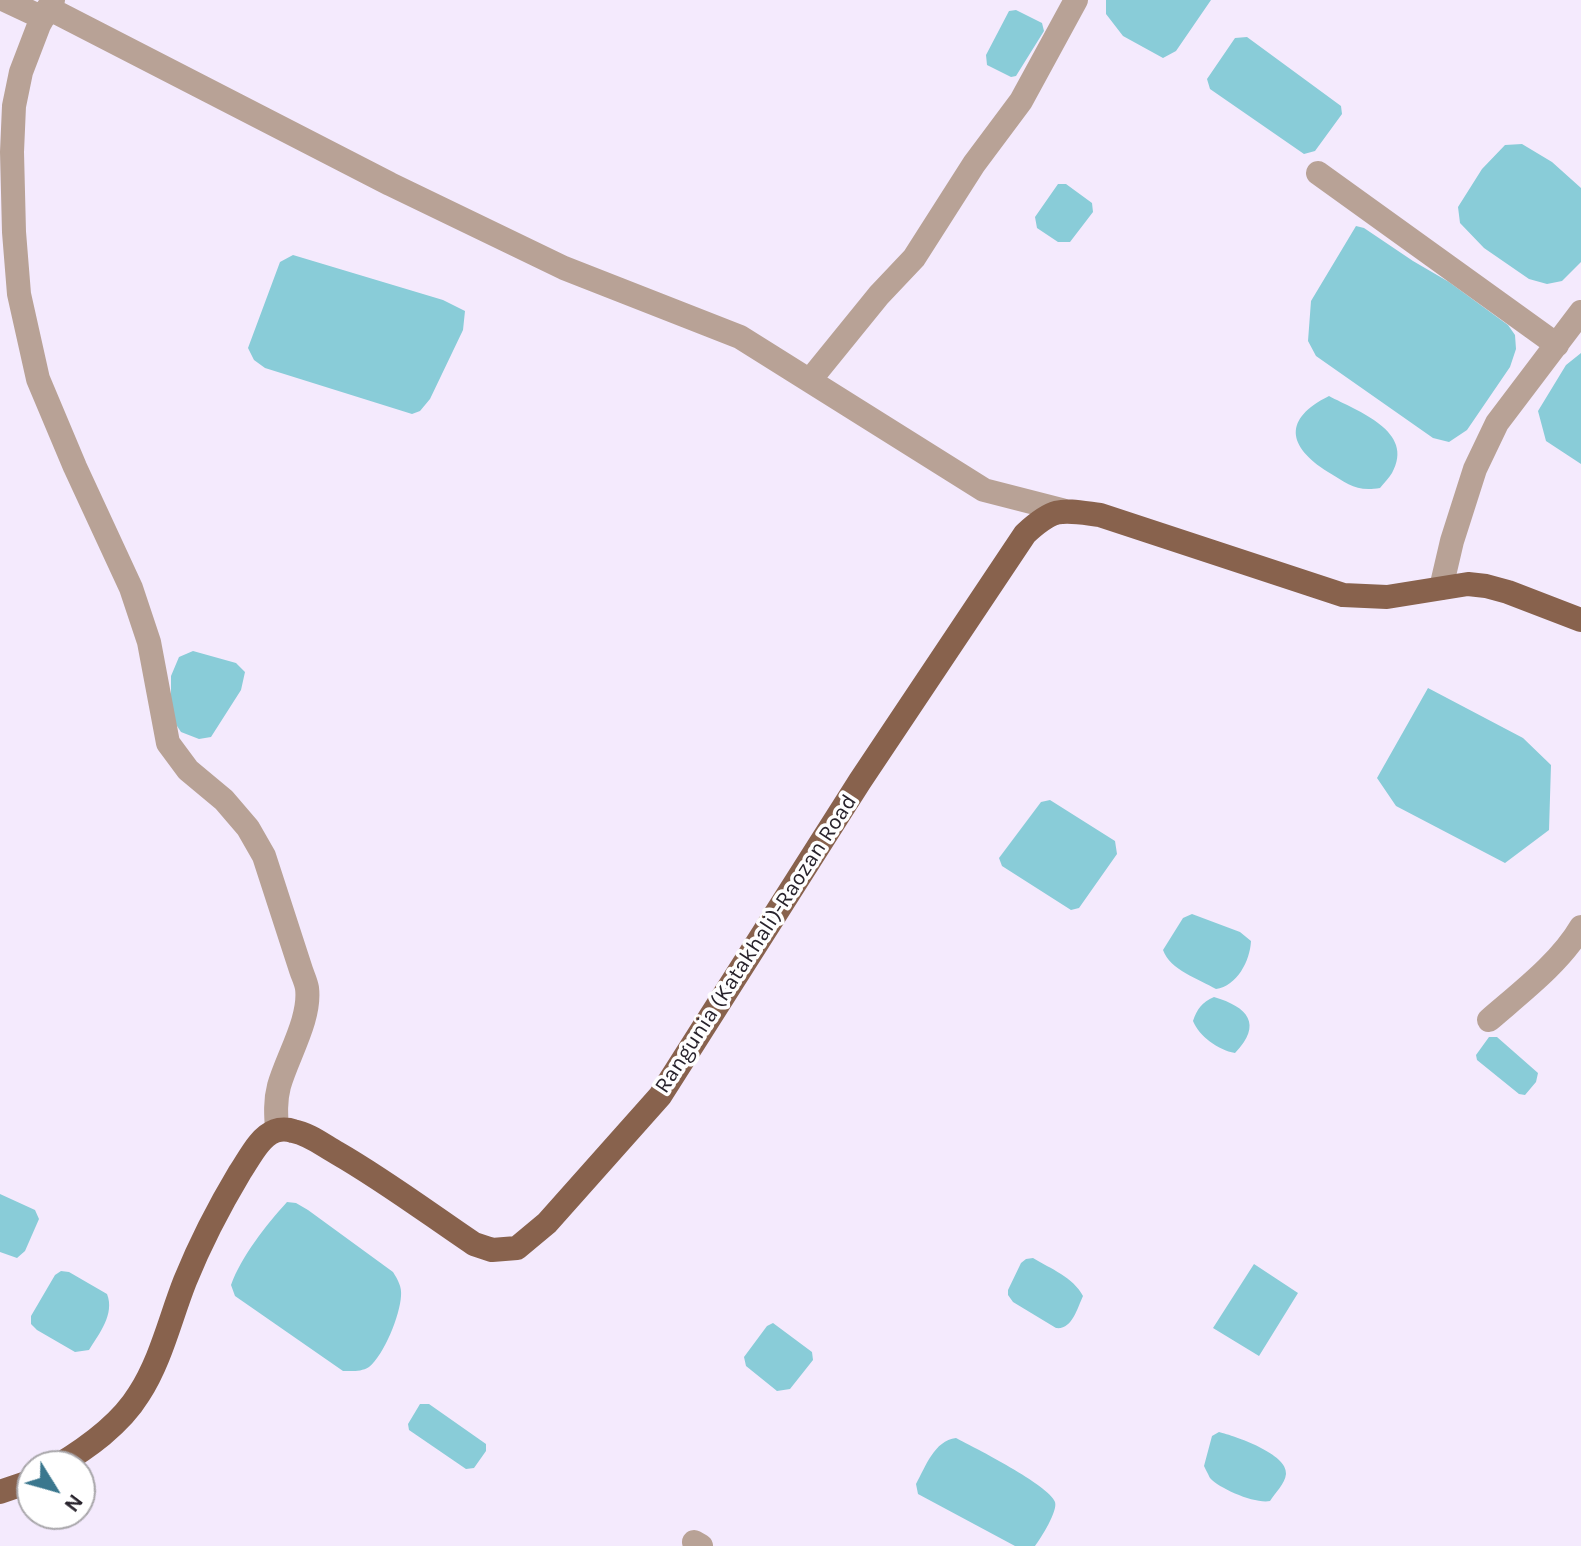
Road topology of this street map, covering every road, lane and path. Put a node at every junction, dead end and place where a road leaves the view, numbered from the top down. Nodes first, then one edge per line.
1 (5, 0) edge
2 (1076, 0) edge
3 (48, 9) edge
4 (1318, 173) dead end
5 (1581, 312) edge
6 (1557, 345) junction
7 (810, 380) junction
8 (1062, 510) junction
9 (1441, 588) junction
10 (1581, 620) edge
11 (1581, 927) edge
12 (1489, 1020) dead end
13 (277, 1130) junction
14 (81, 1450) edge

1 - 3 street
2 - 7 street
3 - 7 street
3 - 13 street
4 - 6 street
5 - 6 street
6 - 9 street
7 - 8 street
8 - 9 main road
8 - 13 main road, Rangunia (Katakhali)-Raozan Road
9 - 10 main road
11 - 12 street
13 - 14 main road

